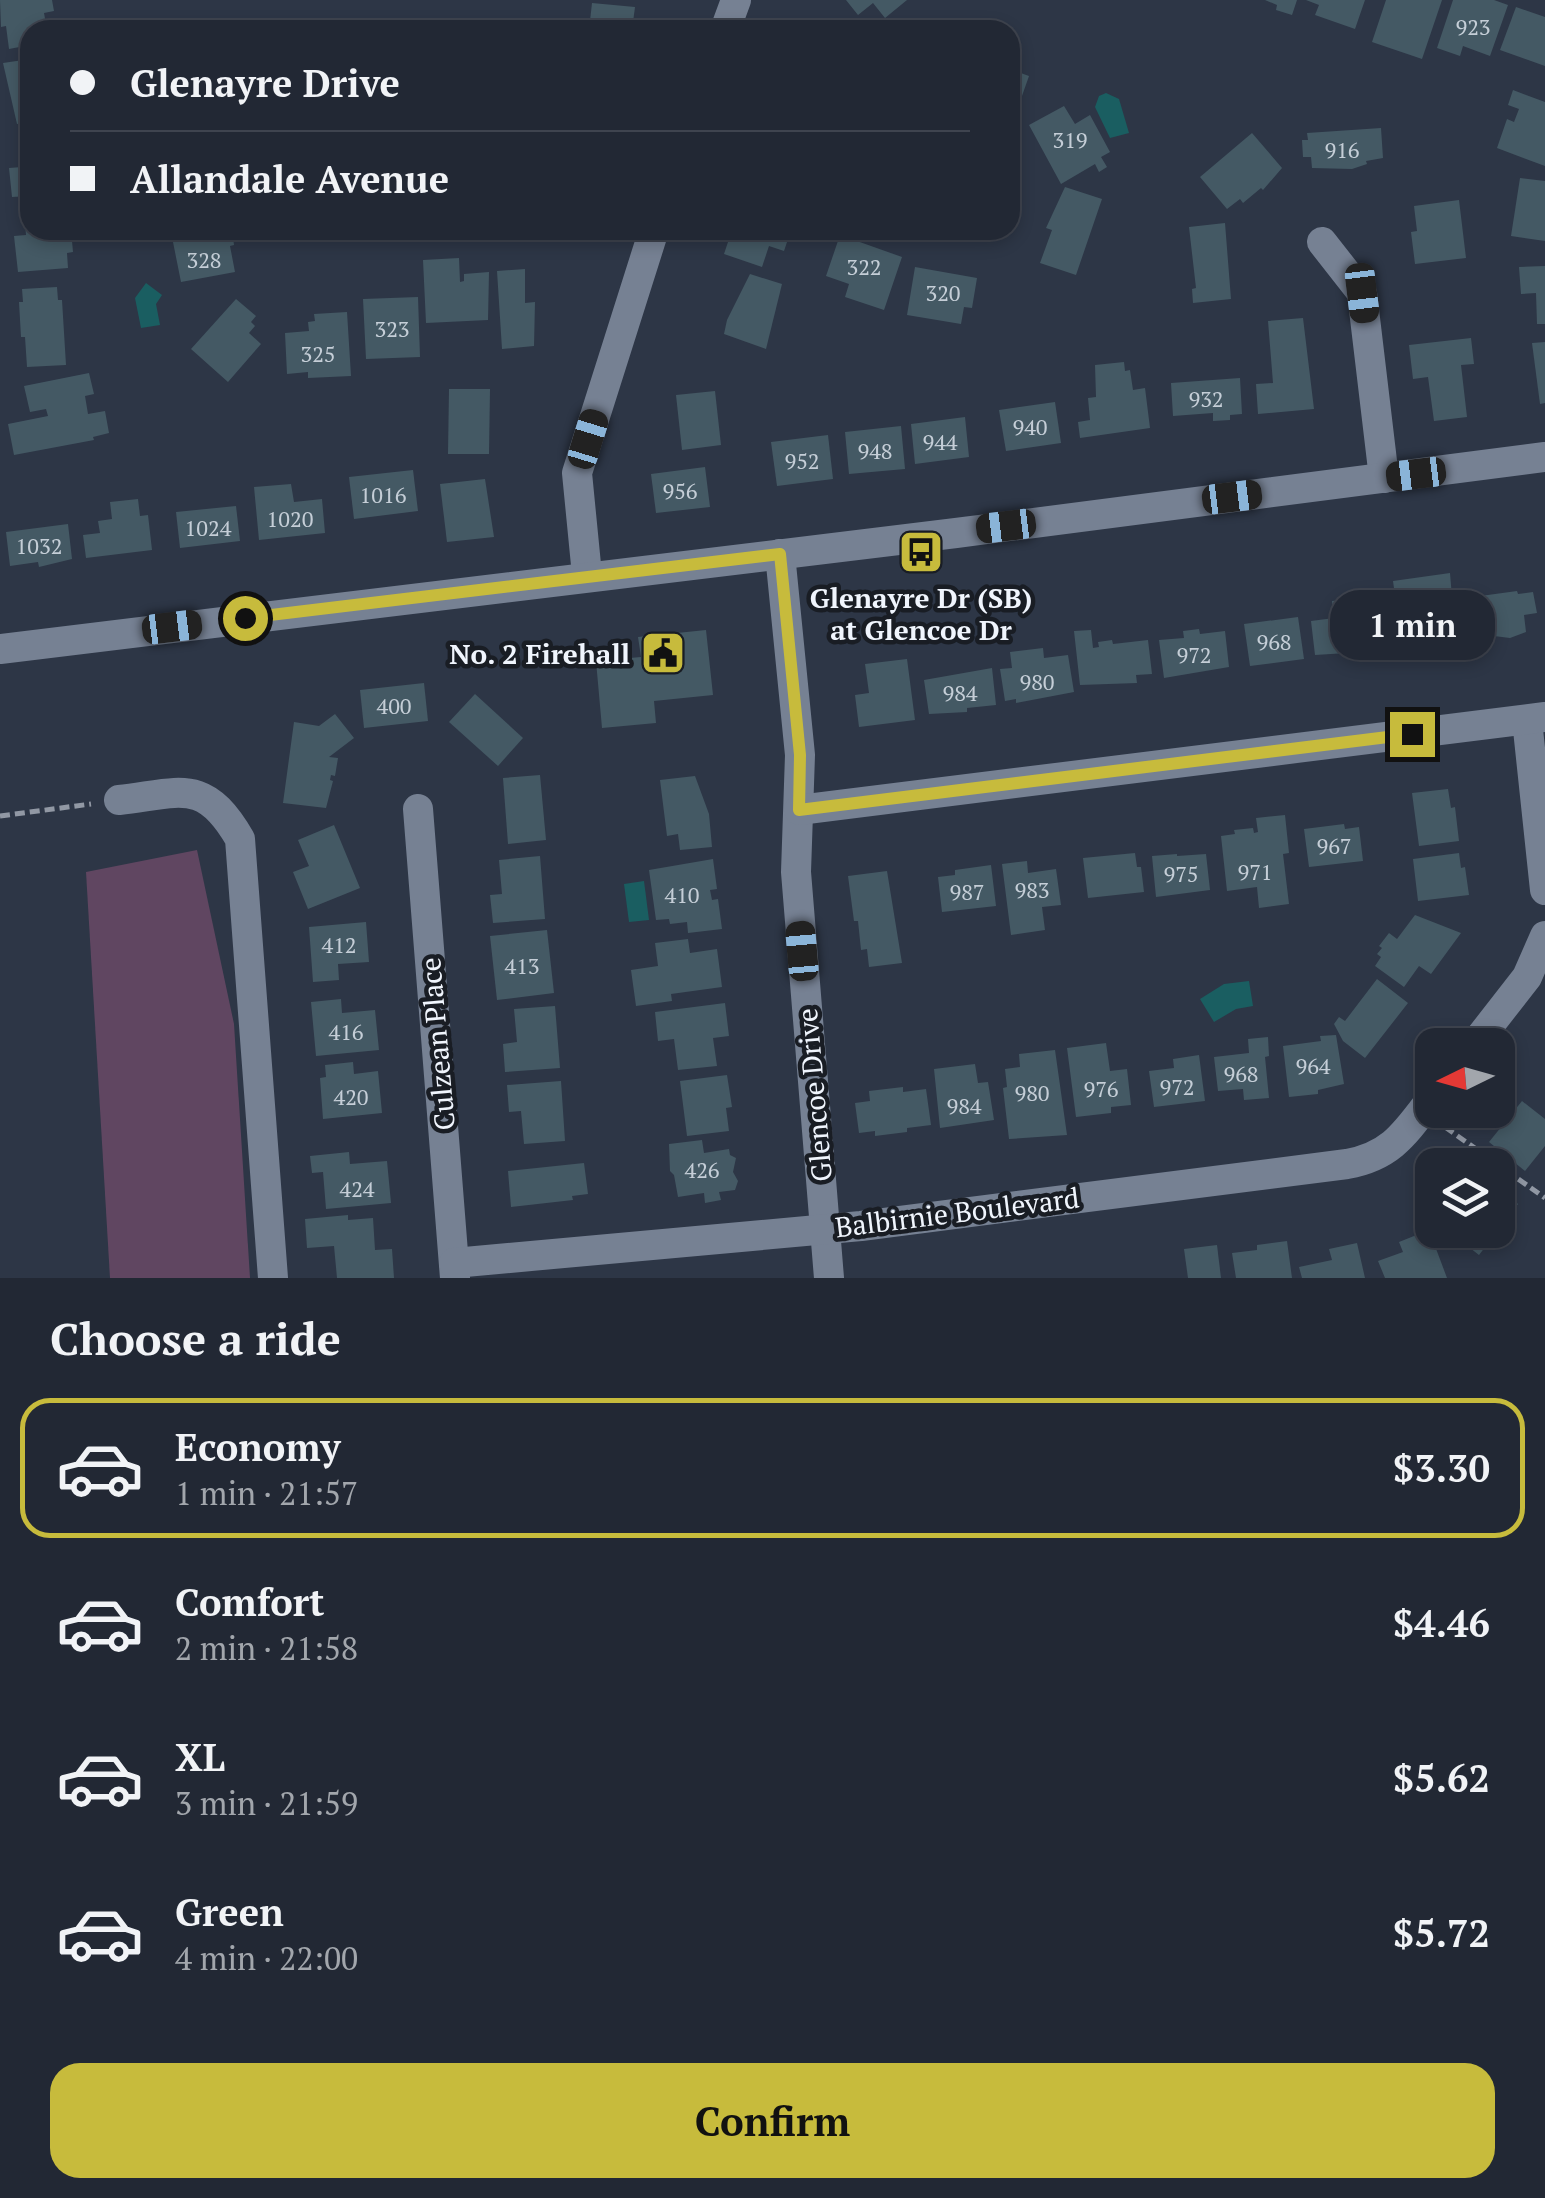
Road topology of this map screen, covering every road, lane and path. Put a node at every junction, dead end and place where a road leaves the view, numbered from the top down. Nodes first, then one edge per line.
1 (651, 240) edge
2 (1322, 242) dead end
3 (1545, 457) edge
4 (1384, 478) junction
5 (780, 554) junction
6 (587, 576) junction
7 (0, 649) edge
8 (1536, 719) edge
9 (118, 800) joint
10 (418, 809) dead end
11 (799, 810) junction
12 (0, 816) edge
13 (1545, 890) edge
14 (1545, 936) edge
15 (1487, 1028) edge
16 (1415, 1120) edge
17 (1457, 1128) edge
18 (1545, 1198) edge
19 (825, 1228) junction
20 (455, 1270) edge
21 (273, 1278) edge
22 (829, 1278) edge

1 - 6 street
2 - 4 street
3 - 4 street
4 - 5 street
5 - 6 street
5 - 11 street, Glencoe Drive
6 - 7 street
8 - 11 street
8 - 13 street
9 - 12 path
9 - 21 street
10 - 20 street, Culzean Place
11 - 19 street, Glencoe Drive
14 - 15 street
16 - 19 street, Balbirnie Boulevard
17 - 18 path
19 - 20 street, Balbirnie Boulevard
19 - 22 street, Glencoe Drive

